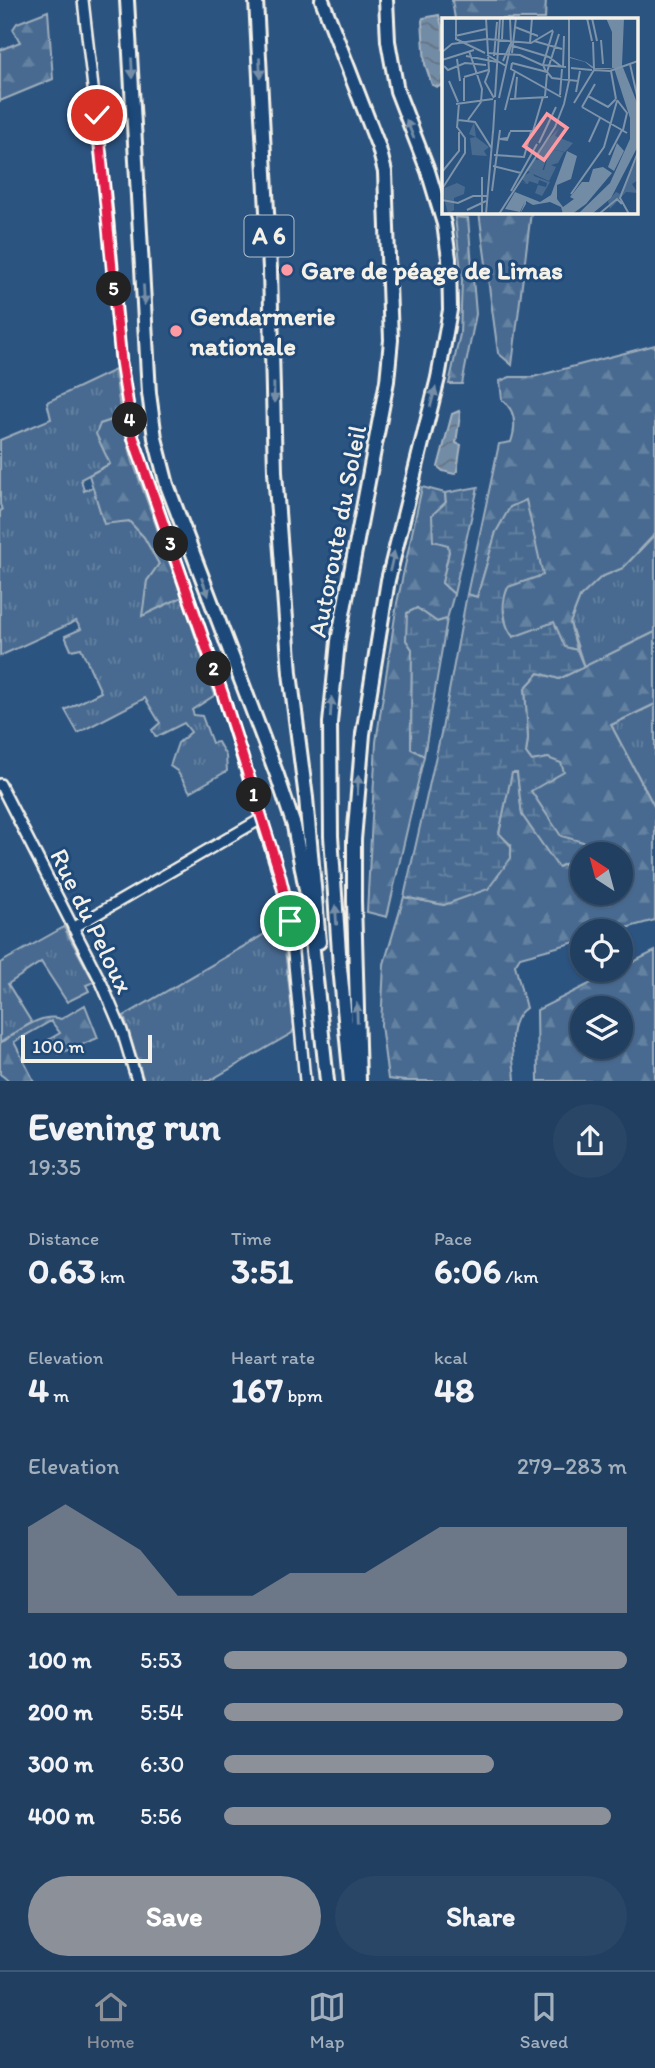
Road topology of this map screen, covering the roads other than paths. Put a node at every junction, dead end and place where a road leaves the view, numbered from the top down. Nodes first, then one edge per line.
1 (83, 0) edge
2 (127, 0) edge
3 (256, 0) edge
4 (322, 0) edge
5 (386, 0) edge
6 (0, 784) edge
7 (261, 819) junction
8 (73, 928) junction
9 (137, 1081) edge
10 (305, 1081) edge
11 (329, 1081) edge
12 (351, 1081) edge
13 (359, 1081) edge

1 - 7 street
2 -> 11 highway
3 -> 11 highway, Autoroute du Soleil / A 6
12 -> 4 highway, Autoroute du Soleil
13 -> 5 highway
6 - 8 street, Rue du Peloux
7 - 8 street
7 - 10 street
8 - 9 street, Rue du Peloux

